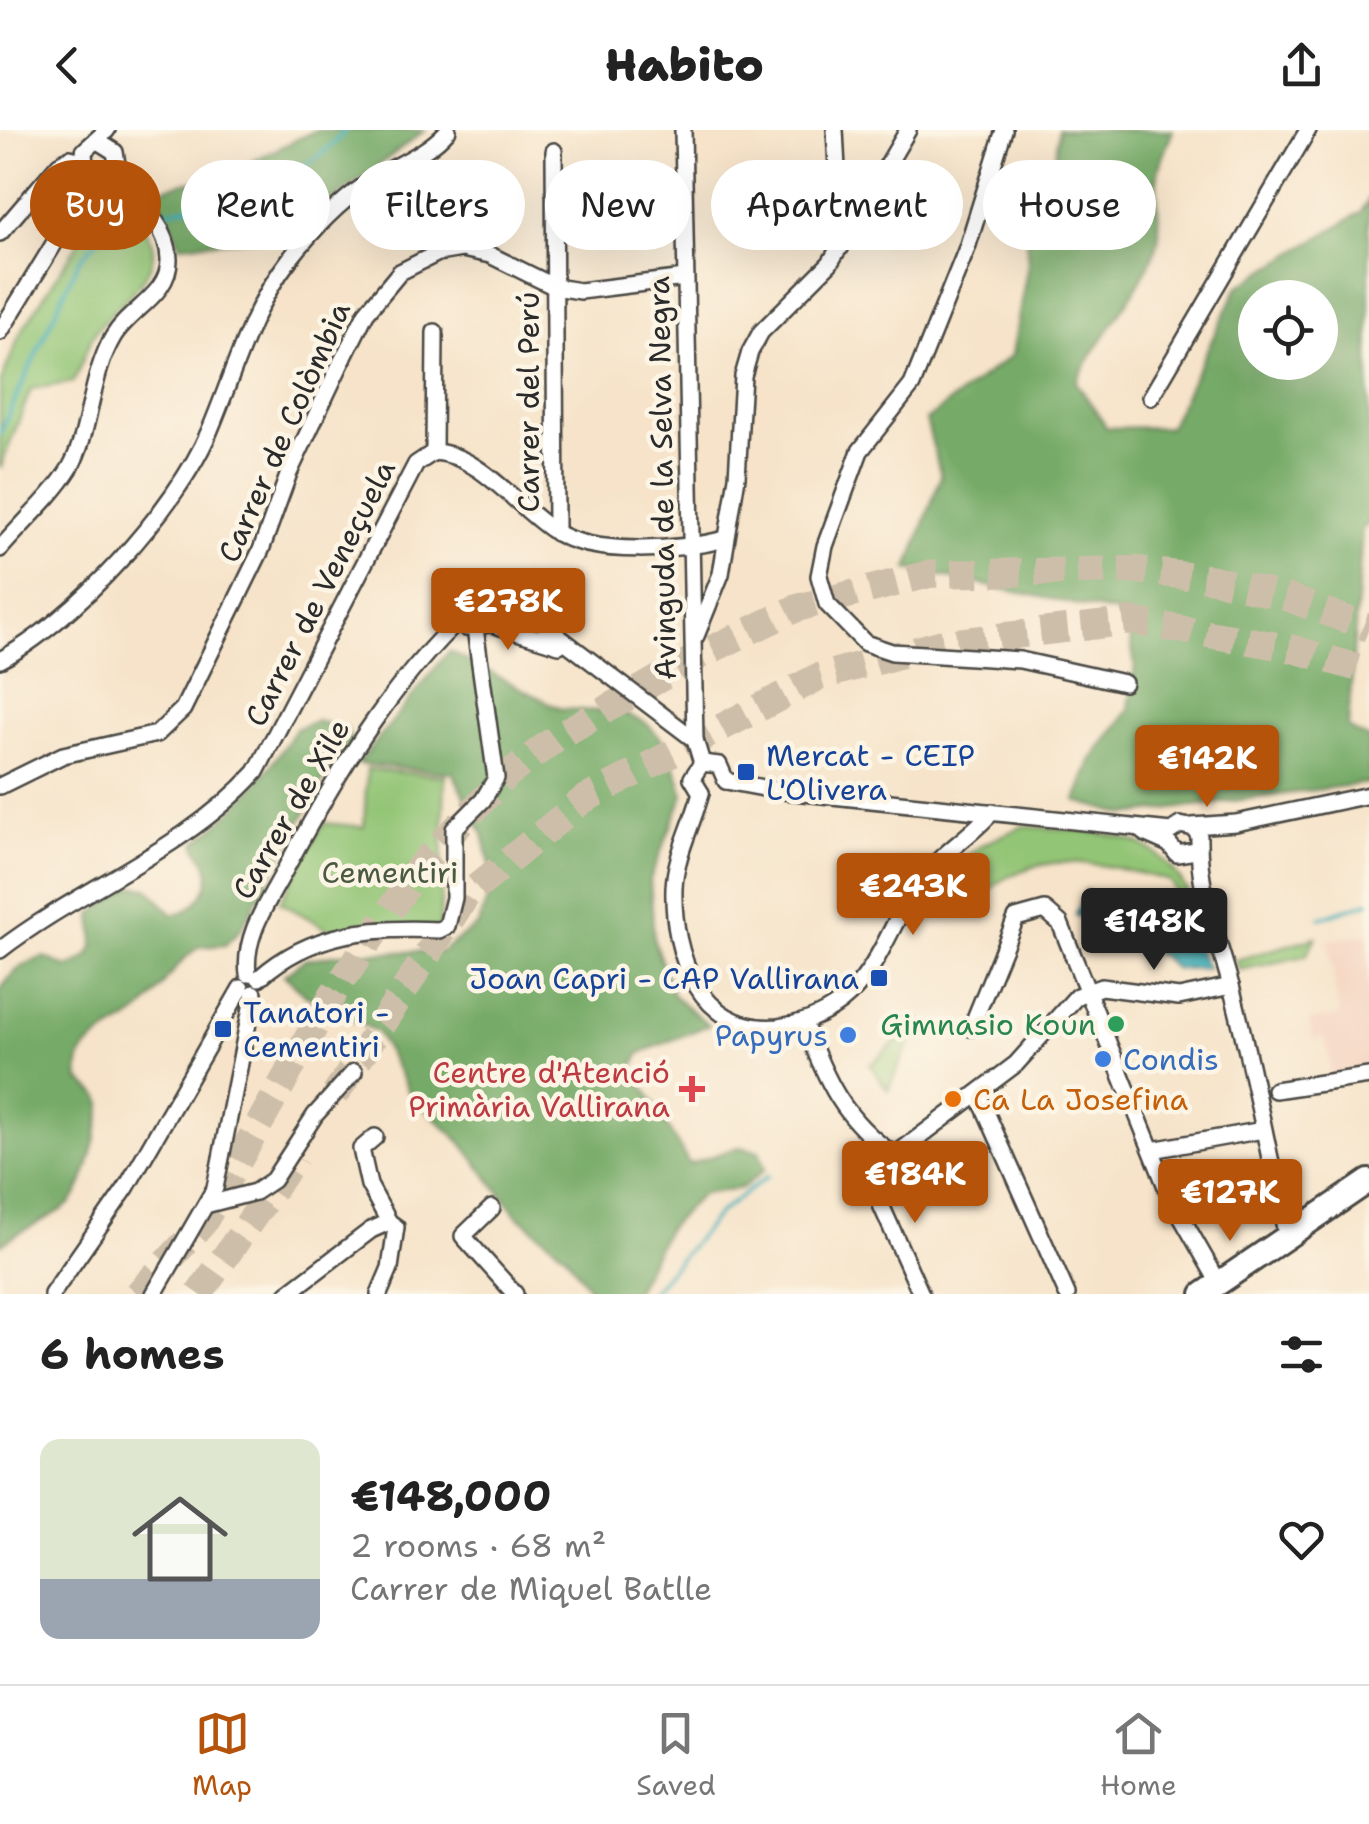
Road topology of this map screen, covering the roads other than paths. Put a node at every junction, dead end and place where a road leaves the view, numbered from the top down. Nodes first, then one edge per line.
1 (448, 130) edge
2 (684, 130) edge
3 (835, 130) edge
4 (908, 130) edge
5 (1004, 130) edge
6 (1308, 130) edge
7 (103, 136) edge
8 (554, 151) dead end
9 (87, 160) edge
10 (116, 160) edge
11 (837, 160) edge
12 (891, 160) edge
13 (30, 198) edge
14 (161, 231) edge
15 (0, 233) edge
16 (50, 250) edge
17 (838, 250) edge
18 (685, 278) junction
19 (554, 287) junction
20 (0, 332) edge
21 (435, 332) dead end
22 (1151, 396) dead end
23 (434, 452) junction
24 (556, 533) junction
25 (726, 539) junction
26 (0, 549) edge
27 (688, 549) junction
28 (472, 607) junction
29 (474, 627) junction
30 (446, 637) junction
31 (694, 642) junction
32 (568, 648) junction
33 (0, 660) edge
34 (1124, 682) dead end
35 (694, 740) junction
36 (702, 763) junction
37 (726, 782) junction
38 (0, 786) edge
39 (701, 793) junction
40 (1369, 796) edge
41 (992, 812) junction
42 (1185, 842) junction
43 (0, 950) edge
44 (250, 983) junction
45 (1231, 986) junction
46 (1089, 991) junction
47 (804, 1023) junction
48 (971, 1028) dead end
49 (354, 1072) dead end
50 (1364, 1077) edge
51 (1266, 1092) junction
52 (978, 1094) junction
53 (1263, 1130) junction
54 (375, 1137) dead end
55 (1152, 1150) junction
56 (895, 1154) junction
57 (1369, 1181) edge
58 (208, 1204) junction
59 (492, 1208) dead end
60 (389, 1222) junction
61 (1287, 1237) junction
62 (1211, 1288) edge
63 (52, 1294) edge
64 (154, 1294) edge
65 (287, 1294) edge
66 (379, 1294) edge
67 (515, 1294) edge
68 (921, 1294) edge
69 (1066, 1294) edge

1 - 33 street
2 - 18 street, Avinguda de la Selva Negra
3 - 11 street
4 - 12 street
5 - 34 street
6 - 22 street
7 - 9 street
7 - 10 street
8 - 19 street, Carrer del Perú
13 - 15 street
14 - 26 street
16 - 20 street
17 - 25 street
18 - 19 street, Carrer de Colòmbia
18 - 27 street, Avinguda de la Selva Negra
19 - 24 street, Carrer del Perú
19 - 38 street, Carrer de Colòmbia
21 - 23 street
23 - 24 street, Carrer de Veneçuela
23 - 43 street, Carrer de Veneçuela
24 - 27 street, Carrer de Veneçuela
25 - 27 street, Carrer de Veneçuela
25 - 31 street
27 - 31 street, Avinguda de la Selva Negra
28 - 29 street
28 - 30 street, Carrer de Xile
28 - 32 street, Carrer de Xile
29 - 30 street, Carrer de Xile
29 - 32 street, Carrer de Xile
29 - 44 street
30 - 44 street, Carrer de Xile
31 - 35 street, Avinguda de la Selva Negra
32 - 35 street, Carrer de Xile
35 - 36 street, Avinguda de la Selva Negra
36 - 37 street
36 - 39 street
37 - 39 street
37 - 41 street
39 - 47 street
40 - 42 street
41 - 42 street
41 - 47 street
42 - 45 street
44 - 58 street, Carrer de Xile
44 - 63 street
45 - 46 street
45 - 51 street
46 - 48 street
46 - 52 street
46 - 55 street
47 - 56 street
49 - 58 street
50 - 51 street
51 - 53 street
52 - 56 street
52 - 69 street
53 - 55 street
53 - 61 street
54 - 60 street
55 - 62 street
56 - 68 street
57 - 61 street
58 - 64 street, Carrer de Xile
59 - 67 street
60 - 65 street
60 - 66 street
61 - 62 street

